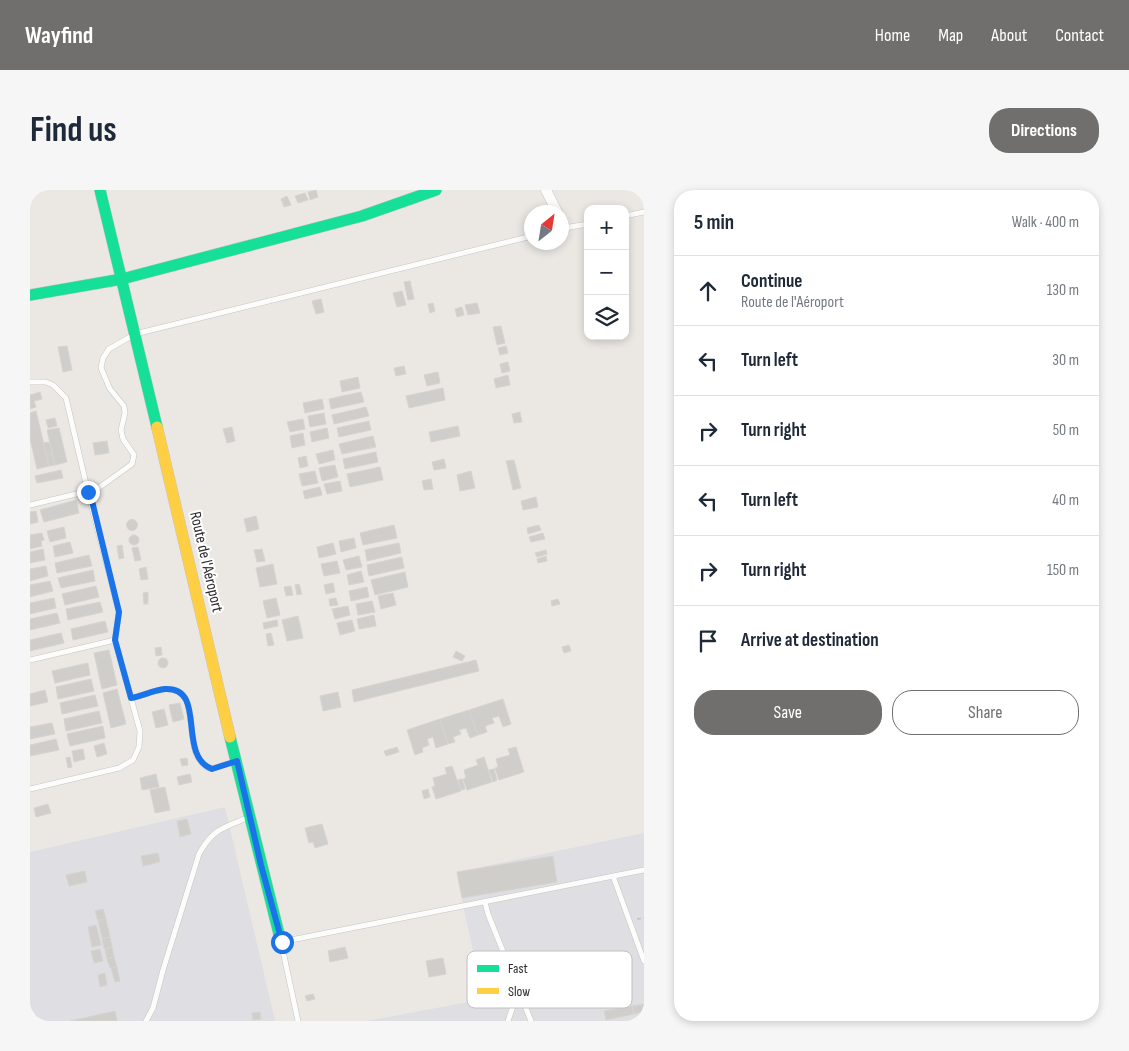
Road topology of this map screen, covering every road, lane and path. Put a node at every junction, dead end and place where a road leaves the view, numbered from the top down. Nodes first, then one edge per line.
1 (100, 190) edge
2 (436, 190) edge
3 (546, 190) edge
4 (554, 205) edge
5 (644, 212) edge
6 (629, 215) edge
7 (584, 224) edge
8 (569, 226) edge
9 (524, 238) edge
10 (122, 279) junction
11 (30, 294) edge
12 (135, 334) junction
13 (30, 382) edge
14 (88, 492) junction
15 (30, 505) edge
16 (115, 640) junction
17 (30, 660) edge
18 (131, 698) junction
19 (237, 761) junction
20 (30, 789) edge
21 (250, 817) junction
22 (644, 870) edge
23 (613, 876) junction
24 (485, 902) junction
25 (282, 942) junction
26 (503, 951) edge
27 (644, 961) edge
28 (512, 1008) edge
29 (526, 1008) edge
30 (146, 1021) edge
31 (298, 1021) edge
32 (508, 1021) edge
33 (531, 1021) edge

1 - 10 street, Route de l'Aéroport
2 - 10 street
3 - 4 street
5 - 6 lane
7 - 8 lane
9 - 12 lane
10 - 11 street
10 - 12 street, Route de l'Aéroport
12 - 14 lane
12 - 19 street, Route de l'Aéroport
13 - 14 lane
14 - 15 lane
14 - 16 lane
16 - 17 lane
16 - 18 lane
18 - 19 lane
18 - 20 lane
19 - 21 street, Route de l'Aéroport
21 - 25 street, Route de l'Aéroport
21 - 30 lane
22 - 23 lane
23 - 24 lane
23 - 27 lane
24 - 25 lane
24 - 26 lane
25 - 31 lane
28 - 32 lane
29 - 33 lane

